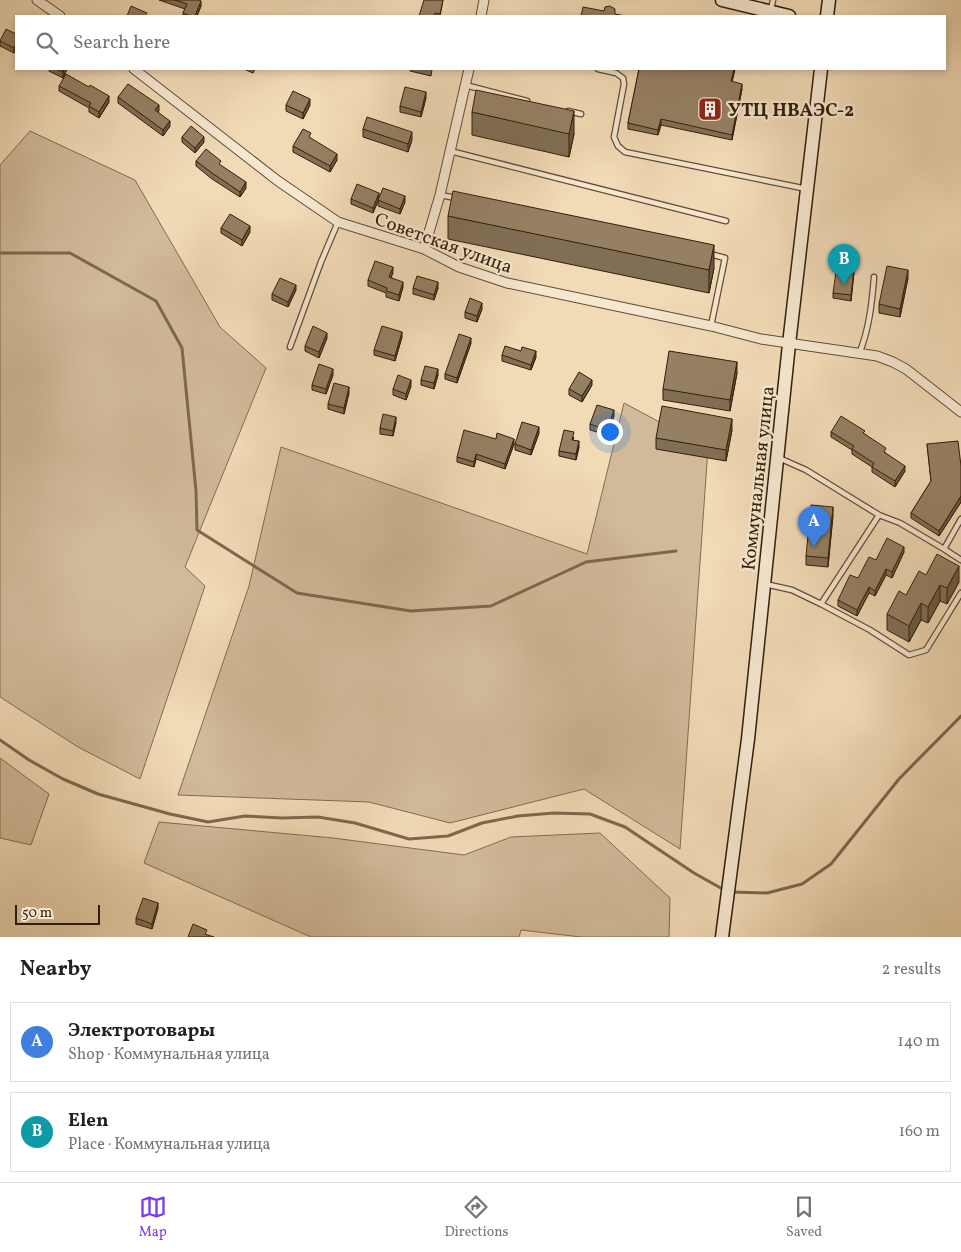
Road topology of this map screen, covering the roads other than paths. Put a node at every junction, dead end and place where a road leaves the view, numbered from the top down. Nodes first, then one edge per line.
1 (37, 0) edge
2 (484, 0) edge
3 (722, 0) edge
4 (829, 0) edge
5 (772, 6) edge
6 (59, 15) edge
7 (481, 15) edge
8 (787, 15) edge
9 (827, 15) edge
10 (135, 70) edge
11 (469, 70) edge
12 (602, 70) edge
13 (821, 70) edge
14 (465, 85) junction
15 (533, 102) edge
16 (562, 109) edge
17 (581, 114) dead end
18 (450, 151) junction
19 (808, 190) junction
20 (440, 195) junction
21 (459, 199) edge
22 (726, 221) dead end
23 (338, 222) junction
24 (424, 249) junction
25 (706, 254) edge
26 (874, 277) dead end
27 (711, 326) junction
28 (789, 344) junction
29 (290, 347) dead end
30 (858, 354) junction
31 (961, 412) edge
32 (777, 457) junction
33 (879, 515) junction
34 (961, 519) edge
35 (944, 549) junction
36 (961, 560) edge
37 (764, 584) junction
38 (961, 593) edge
39 (821, 604) junction
40 (722, 937) edge

1 - 6 street
2 - 7 street
3 - 5 street
4 - 9 street
5 - 8 street
10 - 23 street, Советская улица
11 - 14 street
12 - 19 lane
13 - 19 street, Коммунальная улица
14 - 15 lane
14 - 18 street
16 - 17 lane
18 - 20 street
18 - 22 lane
19 - 28 street, Коммунальная улица
20 - 21 lane
20 - 24 street
23 - 24 street, Советская улица
23 - 29 lane
24 - 27 street, Советская улица
25 - 27 lane
26 - 30 lane
27 - 28 street, Советская улица
28 - 30 street, Советская улица
28 - 32 street, Коммунальная улица
30 - 31 street, Советская улица
32 - 33 lane
32 - 37 street, Коммунальная улица
33 - 35 lane
33 - 39 lane
34 - 35 lane
35 - 36 lane
37 - 39 lane
37 - 40 street, Коммунальная улица
38 - 39 lane

